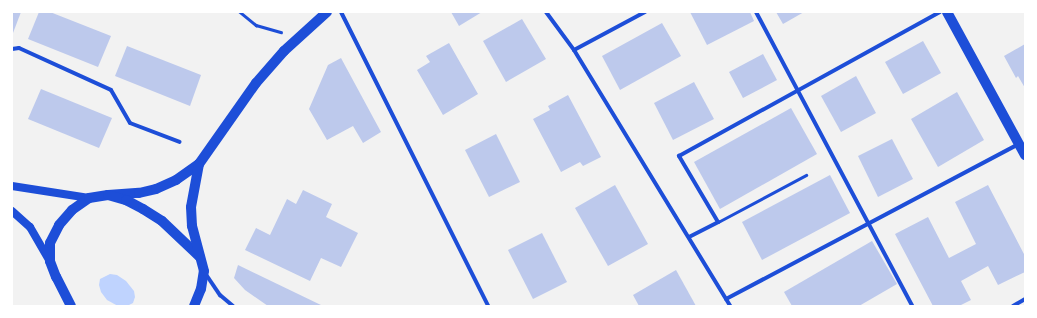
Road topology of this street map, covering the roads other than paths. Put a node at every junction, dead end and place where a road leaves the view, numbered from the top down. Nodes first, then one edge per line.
1 (328, 12) edge
2 (341, 12) edge
3 (546, 12) edge
4 (645, 12) edge
5 (756, 12) edge
6 (940, 12) edge
7 (947, 12) edge
8 (12, 50) edge
9 (574, 50) junction
10 (798, 90) junction
11 (180, 142) dead end
12 (1019, 144) junction
13 (1025, 155) edge
14 (199, 164) junction
15 (806, 175) dead end
16 (12, 186) edge
17 (108, 195) junction
18 (89, 198) junction
19 (12, 211) edge
20 (718, 222) junction
21 (868, 224) junction
22 (689, 237) junction
23 (200, 257) junction
24 (50, 261) junction
25 (204, 271) junction
26 (726, 299) junction
27 (1025, 299) edge
28 (70, 302) edge
29 (76, 306) edge
30 (194, 306) edge
31 (233, 306) edge
32 (488, 306) edge
33 (730, 306) edge
34 (912, 306) edge
35 (1013, 306) edge

1 - 14 main road
2 - 32 street
3 - 9 street
4 - 9 street
5 - 10 street
6 - 10 street
7 - 12 main road
8 - 11 street
9 - 22 street
10 - 20 street
10 - 21 street
12 - 13 main road
12 - 21 street
14 - 17 main road
14 - 23 main road
15 - 20 lane
16 - 18 main road
17 - 18 main road
17 - 23 main road
18 - 24 main road
19 - 24 main road
20 - 22 street
21 - 26 street
21 - 34 street
22 - 26 street
23 - 25 main road
24 - 28 main road
25 - 30 main road
25 - 31 street
26 - 33 street
27 - 35 street
28 - 29 main road

